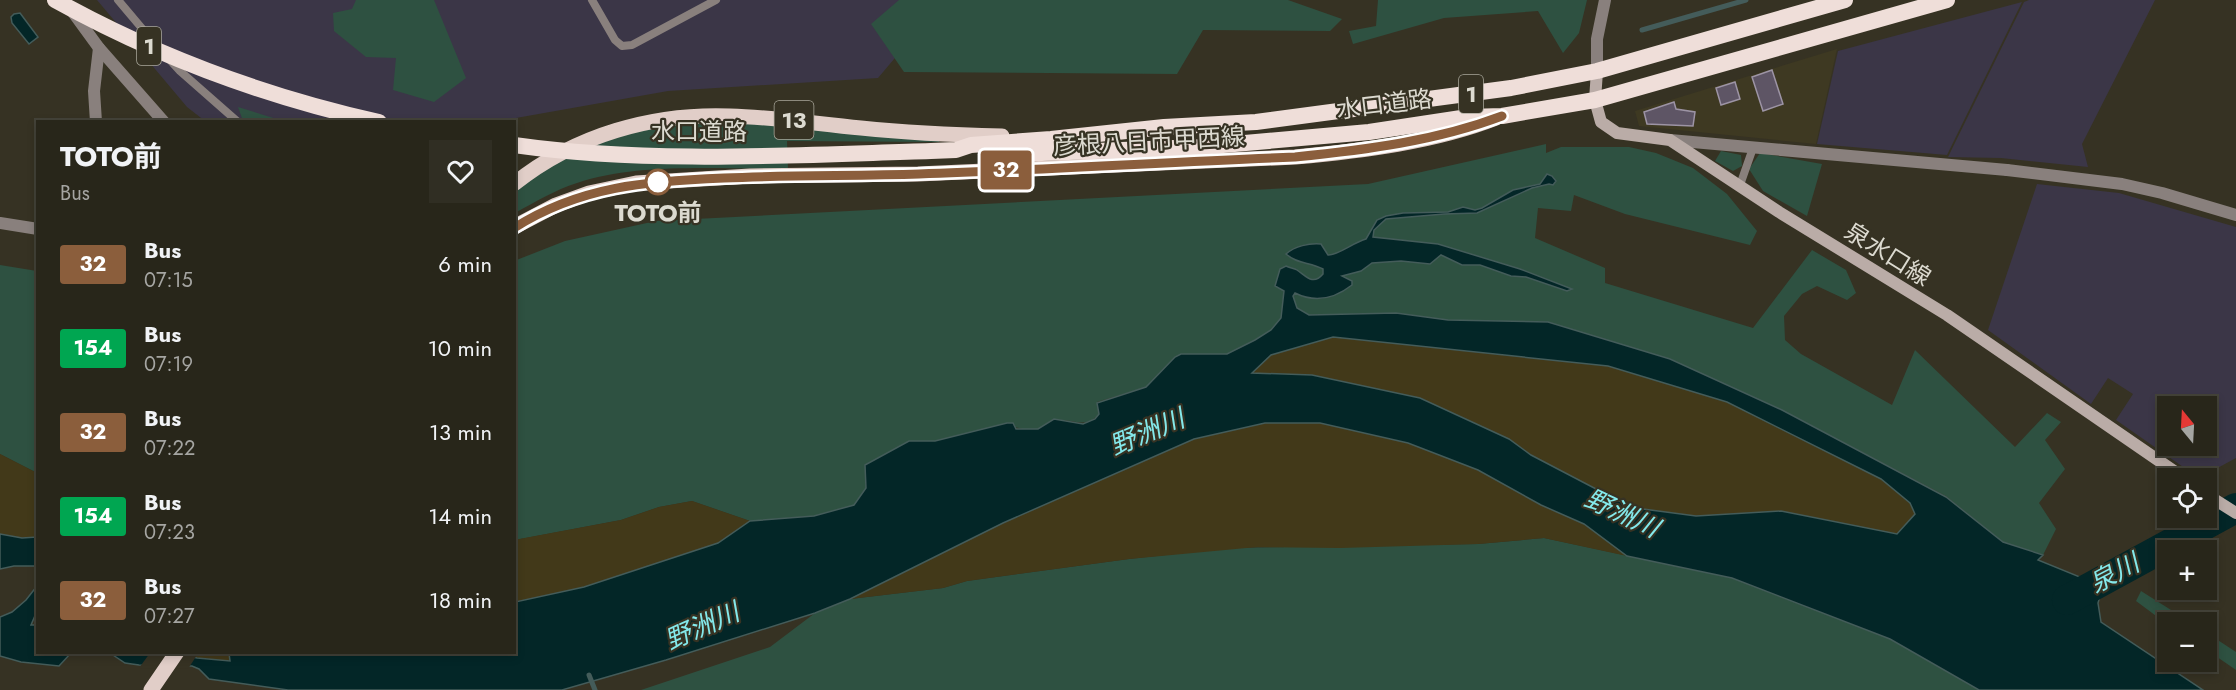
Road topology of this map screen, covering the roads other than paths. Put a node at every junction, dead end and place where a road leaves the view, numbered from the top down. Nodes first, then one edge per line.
1 (55, 0) edge
2 (65, 0) edge
3 (118, 0) edge
4 (592, 0) edge
5 (716, 0) edge
6 (1605, 0) edge
7 (1845, 0) edge
8 (1947, 0) edge
9 (99, 48) junction
10 (1597, 71) junction
11 (1595, 100) junction
12 (1502, 116) junction
13 (96, 120) edge
14 (162, 120) edge
15 (236, 120) edge
16 (371, 120) edge
17 (1088, 136) junction
18 (1670, 140) junction
19 (516, 145) edge
20 (1753, 148) junction
21 (956, 150) junction
22 (516, 182) edge
23 (1740, 185) junction
24 (2236, 215) edge
25 (0, 223) edge
26 (516, 227) edge
27 (36, 229) edge
28 (2169, 468) edge
29 (2217, 501) edge
30 (2236, 513) edge
31 (176, 654) edge
32 (151, 690) edge

1 - 16 highway, 1
2 - 9 street
3 - 15 lane
4 - 5 lane
6 - 10 street
7 - 10 highway, 水口道路 / 1
8 - 11 highway, 水口道路 / 1
9 - 13 street
9 - 14 street
10 - 11 main road, 泉水口線
10 - 17 highway, 水口道路 / 1
11 - 12 highway, 水口道路 / 1
11 - 18 main road, 泉水口線
12 - 21 highway, 水口道路 / 1
12 - 26 main road, 彦根八日市甲西線
17 - 21 highway, 水口道路 / 1
17 - 22 main road, 彦根八日市甲西線 / 13
18 - 20 street
18 - 23 main road, 泉水口線
19 - 21 highway, 水口道路 / 1
20 - 23 lane
20 - 24 street
23 - 28 main road, 泉水口線
25 - 27 street
29 - 30 main road
31 - 32 main road

